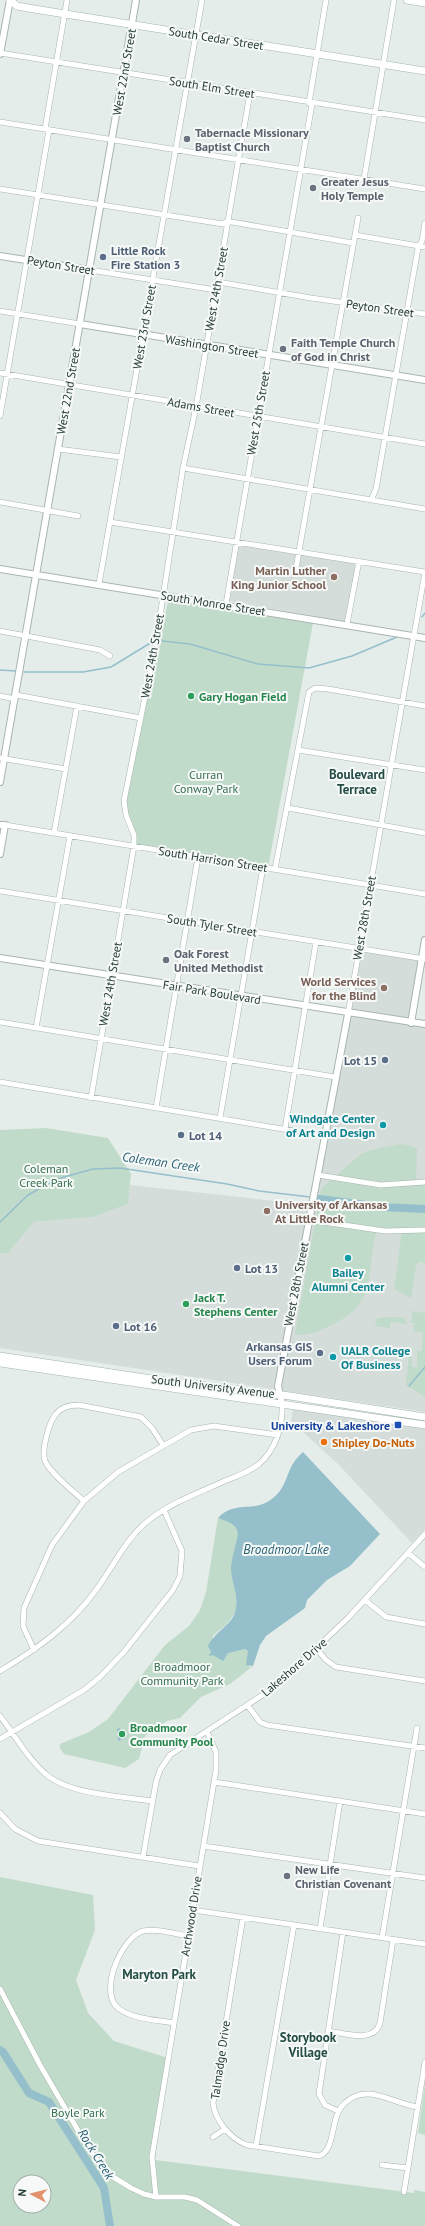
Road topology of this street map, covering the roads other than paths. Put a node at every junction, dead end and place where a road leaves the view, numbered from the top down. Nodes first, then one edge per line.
1 (10, 0) edge
2 (67, 0) edge
3 (136, 0) edge
4 (202, 0) edge
5 (326, 0) edge
6 (394, 0) edge
7 (407, 0) edge
8 (425, 3) edge
9 (64, 14) junction
10 (3, 22) edge
11 (132, 25) junction
12 (196, 35) junction
13 (0, 54) edge
14 (317, 54) junction
15 (57, 61) junction
16 (383, 64) junction
17 (425, 70) edge
18 (124, 72) junction
19 (188, 83) junction
20 (250, 93) junction
21 (310, 103) junction
22 (376, 113) junction
23 (425, 120) edge
24 (0, 122) edge
25 (47, 129) junction
26 (112, 140) junction
27 (176, 149) junction
28 (238, 160) junction
29 (301, 169) junction
30 (364, 179) junction
31 (0, 189) edge
32 (425, 189) edge
33 (38, 195) junction
34 (101, 205) junction
35 (164, 214) junction
36 (358, 218) dead end
37 (228, 221) junction
38 (425, 223) edge
39 (290, 231) junction
40 (355, 235) junction
41 (353, 243) junction
42 (419, 246) junction
43 (425, 247) edge
44 (0, 256) edge
45 (27, 260) junction
46 (90, 270) junction
47 (152, 280) junction
48 (218, 282) junction
49 (216, 290) junction
50 (279, 293) junction
51 (343, 303) junction
52 (0, 311) edge
53 (407, 311) junction
54 (17, 314) junction
55 (425, 314) edge
56 (80, 324) junction
57 (143, 334) junction
58 (207, 344) junction
59 (269, 354) junction
60 (332, 366) junction
61 (0, 372) edge
62 (7, 374) junction
63 (395, 376) junction
64 (425, 380) edge
65 (70, 384) junction
66 (132, 395) junction
67 (196, 407) junction
68 (0, 416) edge
69 (258, 416) junction
70 (320, 426) junction
71 (384, 437) junction
72 (425, 444) edge
73 (58, 449) junction
74 (122, 457) junction
75 (183, 468) junction
76 (246, 480) junction
77 (310, 490) junction
78 (372, 500) junction
79 (0, 502) edge
80 (425, 509) edge
81 (47, 511) junction
82 (78, 516) dead end
83 (110, 522) junction
84 (173, 532) junction
85 (235, 543) junction
86 (299, 551) junction
87 (359, 561) junction
88 (0, 568) edge
89 (425, 572) edge
90 (37, 574) junction
91 (295, 574) dead end
92 (99, 584) junction
93 (163, 595) junction
94 (226, 604) junction
95 (347, 624) junction
96 (0, 631) edge
97 (26, 636) junction
98 (414, 636) junction
99 (425, 638) edge
100 (110, 656) dead end
101 (0, 696) edge
102 (15, 697) junction
103 (402, 702) junction
104 (77, 706) junction
105 (425, 706) edge
106 (141, 718) junction
107 (298, 750) junction
108 (2, 758) edge
109 (392, 765) junction
110 (66, 768) junction
111 (425, 770) edge
112 (0, 782) edge
113 (288, 808) junction
114 (381, 824) junction
115 (2, 825) edge
116 (54, 833) junction
117 (425, 833) edge
118 (70, 836) junction
119 (134, 846) junction
120 (0, 854) edge
121 (198, 857) junction
122 (263, 867) junction
123 (275, 869) junction
124 (370, 884) junction
125 (0, 891) edge
126 (425, 894) edge
127 (58, 900) junction
128 (123, 911) junction
129 (187, 921) junction
130 (252, 931) junction
131 (425, 940) edge
132 (316, 942) junction
133 (359, 948) junction
134 (0, 958) edge
135 (424, 958) edge
136 (47, 965) junction
137 (111, 976) junction
138 (177, 986) junction
139 (241, 997) junction
140 (306, 1007) junction
141 (348, 1014) junction
142 (0, 1022) edge
143 (411, 1022) junction
144 (425, 1024) edge
145 (36, 1028) junction
146 (101, 1038) junction
147 (166, 1049) junction
148 (230, 1060) junction
149 (295, 1070) junction
150 (335, 1077) junction
151 (0, 1082) edge
152 (91, 1098) junction
153 (156, 1108) junction
154 (220, 1118) junction
155 (285, 1129) junction
156 (325, 1136) junction
157 (318, 1175) junction
158 (425, 1182) edge
159 (309, 1220) junction
160 (425, 1230) edge
161 (0, 1356) edge
162 (0, 1363) edge
163 (280, 1395) junction
164 (282, 1404) junction
165 (425, 1417) edge
166 (425, 1424) edge
167 (278, 1435) junction
168 (163, 1445) junction
169 (84, 1501) junction
170 (164, 1510) junction
171 (425, 1534) edge
172 (408, 1553) junction
173 (425, 1566) edge
174 (365, 1600) junction
175 (425, 1624) edge
176 (316, 1648) junction
177 (34, 1650) junction
178 (0, 1671) edge
179 (425, 1681) edge
180 (248, 1706) junction
181 (0, 1716) edge
182 (417, 1728) dead end
183 (12, 1731) junction
184 (207, 1732) junction
185 (0, 1739) edge
186 (413, 1746) junction
187 (425, 1748) edge
188 (214, 1782) junction
189 (152, 1801) junction
190 (340, 1801) junction
191 (402, 1810) junction
192 (0, 1813) edge
193 (425, 1814) edge
194 (203, 1846) junction
195 (143, 1857) junction
196 (330, 1865) junction
197 (199, 1866) junction
198 (392, 1874) junction
199 (425, 1878) edge
200 (193, 1910) junction
201 (243, 1917) junction
202 (294, 1925) junction
203 (320, 1929) junction
204 (343, 1932) junction
205 (188, 1936) junction
206 (382, 1938) junction
207 (393, 1940) junction
208 (425, 1944) edge
209 (0, 1988) edge
210 (174, 2023) junction
211 (328, 2031) junction
212 (425, 2062) edge
213 (418, 2107) junction
214 (338, 2111) junction
215 (225, 2129) junction
216 (213, 2137) dead end
217 (256, 2146) junction
218 (382, 2165) dead end
219 (408, 2168) junction
220 (404, 2192) dead end
221 (156, 2197) junction
222 (238, 2226) edge

1 - 9 main road, South Cedar Street
1 - 10 street
2 - 9 street
3 - 11 street, West 22nd Street
4 - 12 street, West 23rd Street
5 - 14 street, West 25th Street
6 - 16 street
7 - 8 main road
9 - 11 main road, South Cedar Street
9 - 15 street
10 - 13 street
11 - 12 main road, South Cedar Street
11 - 18 street, West 22nd Street
12 - 14 main road, South Cedar Street
12 - 19 street, West 23rd Street
13 - 15 street, South Elm Street
14 - 16 main road, South Cedar Street
14 - 21 street, West 25th Street
15 - 18 street, South Elm Street
15 - 25 street
16 - 17 main road, South Cedar Street
16 - 22 street
18 - 19 street, South Elm Street
18 - 26 street, West 22nd Street
19 - 20 street, South Elm Street
19 - 27 street, West 23rd Street
20 - 21 street, South Elm Street
20 - 28 street, West 24th Street
21 - 22 street, South Elm Street
21 - 29 street, West 25th Street
22 - 23 street, South Elm Street
22 - 30 street
24 - 25 street
25 - 26 street
25 - 33 street
26 - 27 street
26 - 34 street, West 22nd Street
27 - 28 street
27 - 35 street, West 23rd Street
28 - 29 street
28 - 37 street, West 24th Street
29 - 30 street
29 - 39 street, West 25th Street
30 - 32 street
31 - 33 street
33 - 34 street
33 - 45 street
34 - 35 street
34 - 46 street, West 22nd Street
35 - 37 street
35 - 47 street, West 23rd Street
36 - 40 street
37 - 39 street
37 - 48 street, West 24th Street
38 - 42 street
39 - 41 street
39 - 50 street, West 25th Street
40 - 41 street
40 - 42 street
41 - 51 street
42 - 43 street
42 - 53 street
44 - 45 street, Peyton Street
45 - 46 street, Peyton Street
45 - 54 street
46 - 47 street, Peyton Street
46 - 56 street, West 22nd Street
47 - 49 street, Peyton Street
47 - 57 street, West 23rd Street
48 - 49 street, West 24th Street
48 - 50 street, Peyton Street
49 - 58 street, West 24th Street
50 - 51 street, Peyton Street
50 - 59 street, West 25th Street
51 - 53 street, Peyton Street
51 - 60 street
52 - 54 street, Washington Street
53 - 55 street, Peyton Street
53 - 63 street
54 - 56 street, Washington Street
54 - 62 street
56 - 57 street, Washington Street
56 - 65 street, West 22nd Street
57 - 58 street, Washington Street
57 - 66 street, West 23rd Street
58 - 59 street, Washington Street
58 - 67 street, West 24th Street
59 - 60 street, Washington Street
59 - 69 street, West 25th Street
60 - 63 street, Washington Street
60 - 70 street
61 - 62 street, Adams Street
62 - 65 street, Adams Street
62 - 68 street
63 - 64 street, Washington Street
63 - 71 street
65 - 66 street, Adams Street
65 - 73 street, West 22nd Street
66 - 67 street, Adams Street
66 - 74 street, West 23rd Street
67 - 69 street, Adams Street
67 - 75 street, West 24th Street
69 - 70 street, Adams Street
69 - 76 street, West 25th Street
70 - 71 street, Adams Street
70 - 77 street
71 - 72 street, Adams Street
71 - 78 street
73 - 74 street
73 - 81 street, West 22nd Street
74 - 83 street, West 23rd Street
75 - 76 street
75 - 84 street, West 24th Street
76 - 77 street
76 - 85 street, West 25th Street
77 - 78 street
77 - 86 street
78 - 80 street
79 - 81 street
81 - 82 street
81 - 90 street, West 22nd Street
83 - 84 street
83 - 92 street, West 23rd Street
84 - 85 street
84 - 93 street, West 24th Street
85 - 86 street
85 - 94 street, West 25th Street
86 - 87 street
86 - 91 street
87 - 89 street
87 - 95 street
88 - 90 street, South Monroe Street
89 - 98 street, West 28th Street
90 - 92 street, South Monroe Street
90 - 97 street, West 22nd Street
92 - 93 street, South Monroe Street
93 - 94 street, South Monroe Street
93 - 106 street, West 24th Street
94 - 95 street, South Monroe Street
95 - 98 street, South Monroe Street
96 - 97 street
97 - 100 street
97 - 102 street, West 22nd Street
98 - 99 street, South Monroe Street
98 - 103 street, West 28th Street
101 - 102 street
102 - 104 street
102 - 108 street, West 22nd Street
103 - 105 street
103 - 107 street
103 - 109 street, West 28th Street
104 - 106 street
104 - 110 street
106 - 119 street, West 24th Street
107 - 109 street
107 - 113 street
108 - 110 street
108 - 112 street, West 22nd Street
109 - 111 street
109 - 114 street, West 28th Street
110 - 116 street
113 - 114 street
113 - 123 street
114 - 117 street
114 - 124 street, West 28th Street
115 - 116 street, South Harrison Street
115 - 120 street
116 - 118 street, South Harrison Street
118 - 119 street, South Harrison Street
118 - 127 street
119 - 121 street, South Harrison Street
119 - 128 street, West 24th Street
121 - 122 street, South Harrison Street
121 - 129 street
122 - 123 street, South Harrison Street
122 - 130 street
123 - 124 street, South Harrison Street
124 - 126 street, South Harrison Street
124 - 133 street, West 28th Street
125 - 127 street, South Tyler Street
127 - 128 street, South Tyler Street
127 - 136 street
128 - 129 street, South Tyler Street
128 - 137 street, West 24th Street
129 - 130 street, South Tyler Street
129 - 138 street
130 - 132 street, South Tyler Street
130 - 139 street
131 - 135 street
132 - 133 street, South Tyler Street
132 - 140 street
133 - 135 street, South Tyler Street
133 - 141 street, West 28th Street
134 - 136 street, Fair Park Boulevard
135 - 143 street
136 - 137 street, Fair Park Boulevard
136 - 145 street
137 - 138 street, Fair Park Boulevard
137 - 146 street, West 24th Street
138 - 139 street, Fair Park Boulevard
138 - 147 street
139 - 140 street, Fair Park Boulevard
139 - 148 street
140 - 141 street, Fair Park Boulevard
140 - 149 street
141 - 143 street, Fair Park Boulevard
141 - 150 street, West 28th Street
142 - 145 street
143 - 144 street, Fair Park Boulevard
145 - 146 street
146 - 147 street
146 - 152 street, West 24th Street
147 - 148 street
147 - 153 street
148 - 149 street
148 - 154 street
149 - 150 street
149 - 155 street
150 - 156 street, West 28th Street
151 - 152 street
152 - 153 street
153 - 154 street
154 - 155 street
155 - 156 street
156 - 157 street, West 28th Street
157 - 158 street
157 - 159 street, West 28th Street
159 - 160 street
159 - 163 street, West 28th Street
161 - 163 main road, South University Avenue
162 - 164 main road, South University Avenue
163 - 164 street, West 28th Street
163 - 165 main road, South University Avenue
164 - 166 main road, South University Avenue
164 - 167 street
167 - 168 street
167 - 170 street
168 - 169 street
168 - 169 street
169 - 177 street
170 - 177 street
170 - 183 street
171 - 172 street, Lakeshore Drive
172 - 173 street
172 - 174 street, Lakeshore Drive
174 - 175 street
174 - 176 street, Lakeshore Drive
176 - 179 street
176 - 180 street, Lakeshore Drive
177 - 178 street
180 - 184 street, Lakeshore Drive
180 - 186 street
181 - 183 street
182 - 186 street
183 - 185 street
183 - 189 street
184 - 188 street, Archwood Drive
184 - 189 street, Lakeshore Drive
186 - 187 street
186 - 191 street
188 - 190 street
188 - 194 street, Archwood Drive
189 - 195 street, Lakeshore Drive
190 - 191 street
190 - 196 street
191 - 193 street
191 - 198 street
192 - 195 street
194 - 196 street
194 - 197 street, Archwood Drive
195 - 197 street
196 - 198 street
196 - 203 street
197 - 200 street, Archwood Drive
198 - 199 street
198 - 206 street
200 - 201 street
200 - 205 street, Archwood Drive
201 - 202 street
201 - 215 street, Talmadge Drive
202 - 203 street
202 - 217 street
203 - 204 street
204 - 206 street
204 - 211 street
205 - 210 street, Archwood Drive
205 - 210 street
206 - 207 street
207 - 208 street
207 - 211 street
209 - 221 street
210 - 221 street, Archwood Drive
211 - 214 street
212 - 213 street
213 - 214 street
213 - 219 street
214 - 217 street, Talmadge Drive
215 - 216 street
215 - 217 street, Talmadge Drive
218 - 219 street
219 - 220 street
221 - 222 street

